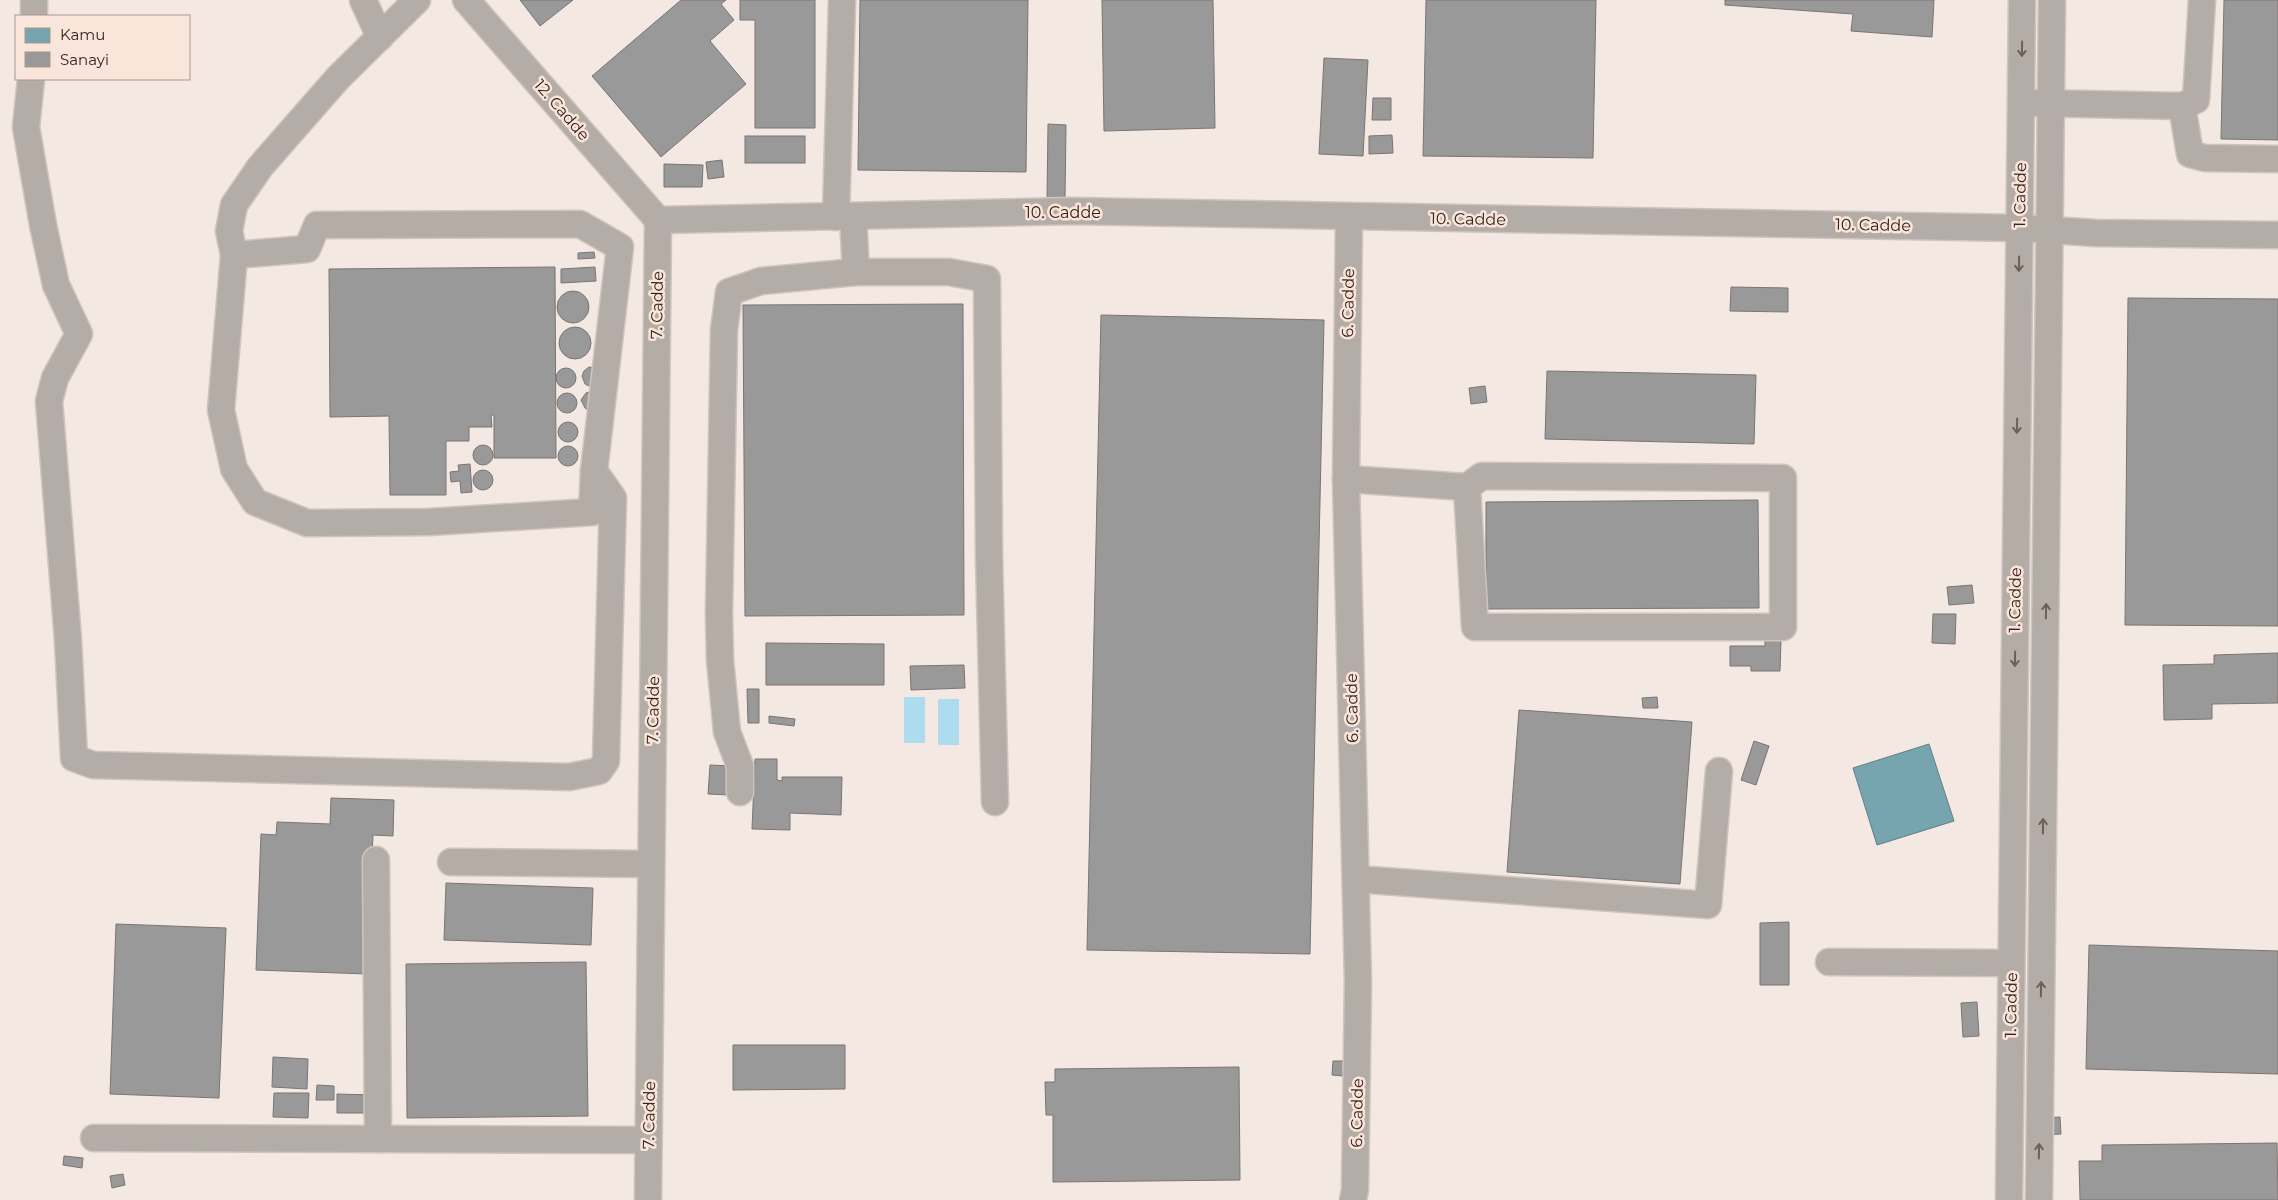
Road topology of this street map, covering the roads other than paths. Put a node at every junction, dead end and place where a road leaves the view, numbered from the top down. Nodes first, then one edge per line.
1 (34, 0) edge
2 (363, 0) edge
3 (417, 0) edge
4 (466, 0) edge
5 (842, 0) edge
6 (2022, 0) edge
7 (2052, 0) edge
8 (2202, 0) edge
9 (34, 15) edge
10 (380, 37) junction
11 (31, 80) edge
12 (2051, 103) junction
13 (2021, 104) junction
14 (2182, 106) junction
15 (2278, 159) edge
16 (845, 216) junction
17 (1350, 216) junction
18 (658, 220) junction
19 (2019, 228) junction
20 (2050, 232) junction
21 (2278, 235) edge
22 (234, 255) junction
23 (856, 272) junction
24 (594, 471) junction
25 (1346, 479) junction
26 (1467, 487) junction
27 (1719, 771) dead end
28 (740, 792) dead end
29 (995, 802) dead end
30 (376, 860) dead end
31 (451, 862) dead end
32 (651, 864) junction
33 (1356, 879) junction
34 (1829, 962) dead end
35 (2011, 964) junction
36 (94, 1138) dead end
37 (378, 1139) junction
38 (648, 1140) junction
39 (648, 1200) edge
40 (1353, 1200) edge
41 (2009, 1200) edge
42 (2039, 1200) edge

1 - 9 street
2 - 10 street
3 - 10 street
4 - 18 street, 12. Cadde
5 - 16 street
6 -> 13 street, 1. Cadde
7 - 12 street
8 - 14 street
10 - 22 street
11 - 24 street
12 - 13 street
12 - 14 street
12 - 20 street
13 - 19 street, 1. Cadde
14 - 15 street
16 - 17 street, 10. Cadde
16 - 18 street, 10. Cadde
16 - 23 street
17 - 19 street, 10. Cadde
17 - 25 street, 6. Cadde
18 - 32 street, 7. Cadde
19 - 20 street, 10. Cadde
19 -> 35 street, 1. Cadde
20 - 21 street, 10. Cadde
42 -> 20 street
22 - 24 street
22 - 24 street
23 - 28 street
23 - 29 street
25 - 26 street
25 - 33 street, 6. Cadde
26 - 26 street
27 - 33 street
30 - 37 street
31 - 32 street
32 - 38 street, 7. Cadde
33 - 40 street, 6. Cadde
34 - 35 street
35 - 41 street, 1. Cadde
36 - 37 street
37 - 38 street
38 - 39 street, 7. Cadde

